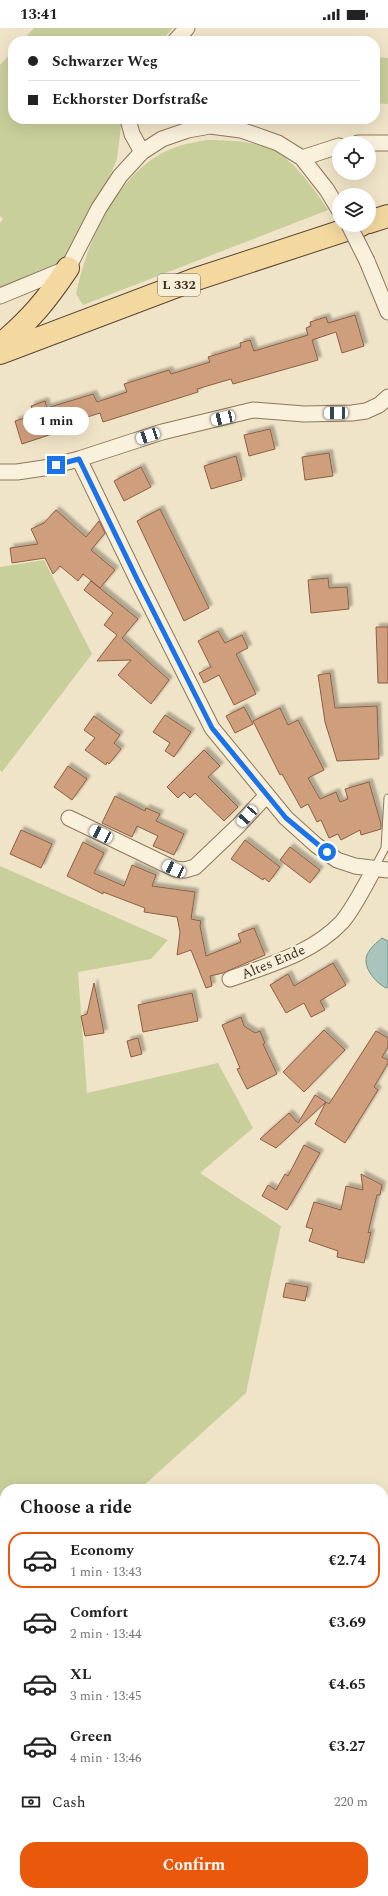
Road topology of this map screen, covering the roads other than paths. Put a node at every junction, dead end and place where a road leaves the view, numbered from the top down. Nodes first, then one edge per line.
1 (187, 28) edge
2 (180, 36) edge
3 (129, 124) edge
4 (185, 125) edge
5 (376, 143) edge
6 (388, 143) edge
7 (332, 148) edge
8 (142, 152) junction
9 (302, 158) junction
10 (332, 198) edge
11 (388, 216) edge
12 (376, 220) edge
13 (340, 232) edge
14 (352, 232) edge
15 (68, 268) junction
16 (0, 296) edge
17 (388, 312) edge
18 (0, 345) edge
19 (0, 353) edge
20 (388, 397) edge
21 (79, 459) junction
22 (0, 472) edge
23 (266, 794) junction
24 (388, 798) edge
25 (69, 818) dead end
26 (381, 870) edge
27 (230, 980) dead end

1 - 2 street
3 - 8 street
4 - 8 street
4 - 9 street
5 - 6 street
7 - 9 street
8 - 15 street
9 - 10 street
11 - 12 main road
13 - 19 main road, L 332
14 - 17 street, bridge
15 - 16 street
15 - 18 main road
20 - 21 street
21 - 22 street
21 - 23 street
23 - 25 street
23 - 26 street
24 - 26 lane
26 - 27 street, Altes Ende

